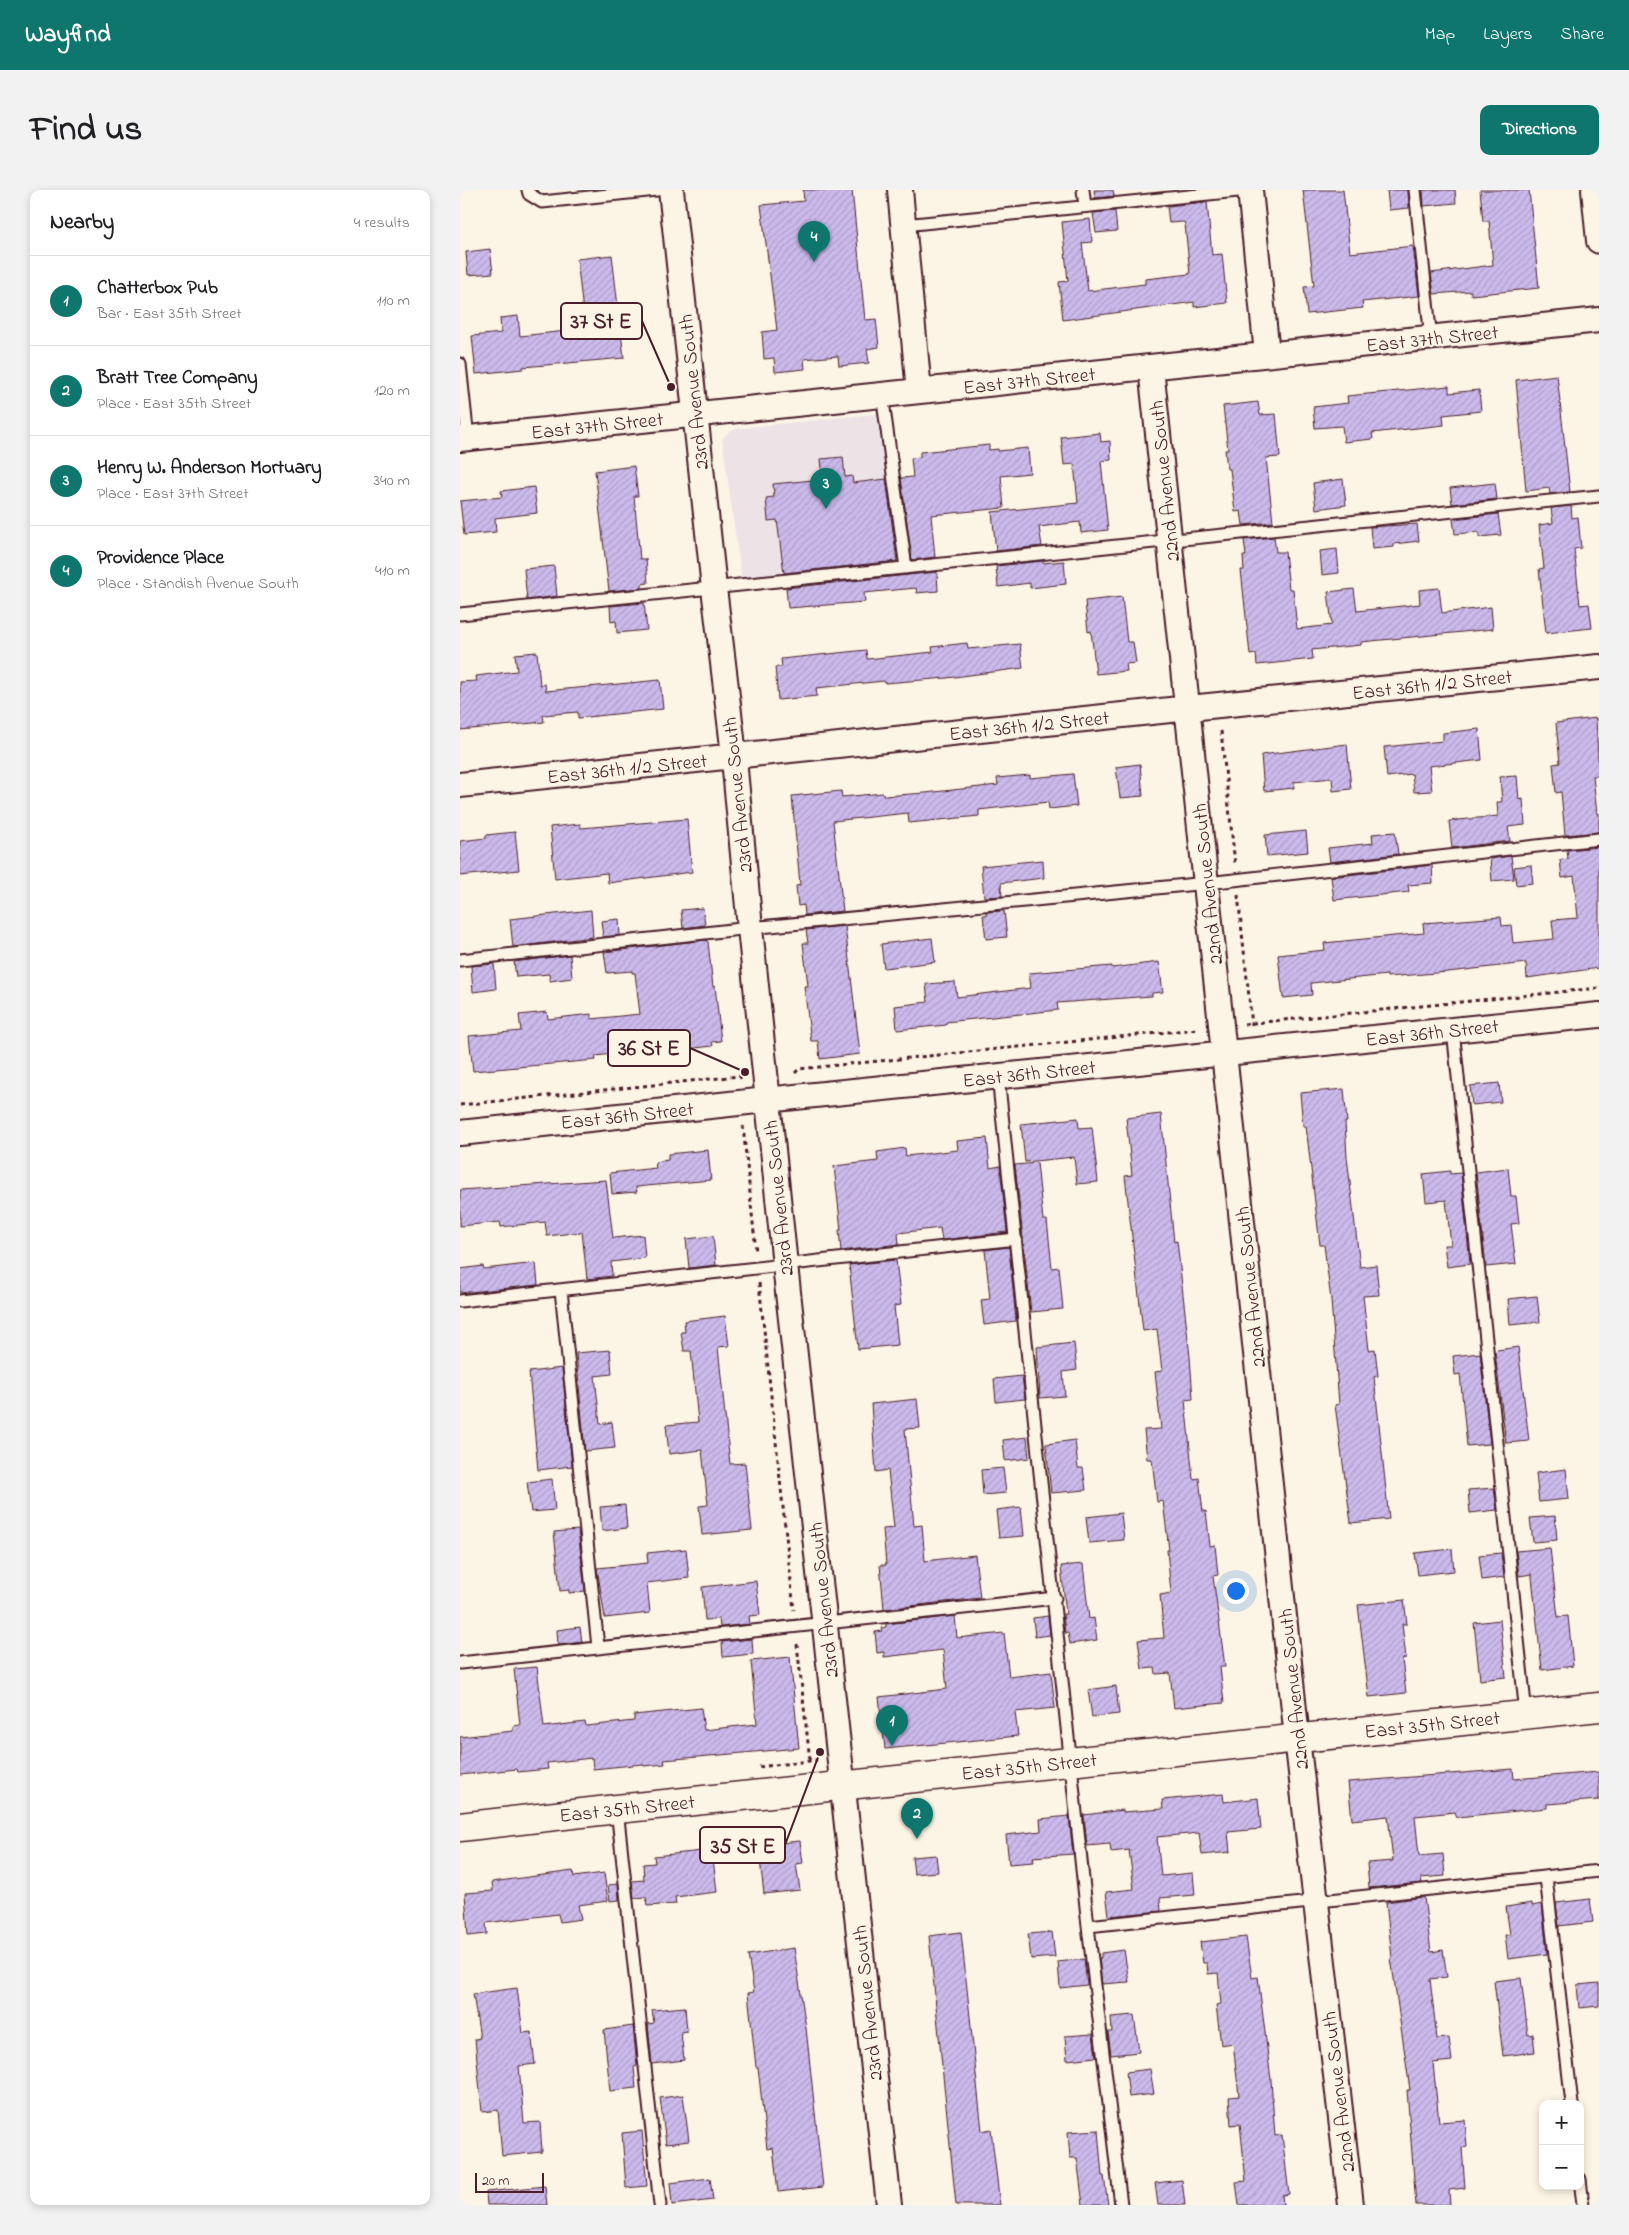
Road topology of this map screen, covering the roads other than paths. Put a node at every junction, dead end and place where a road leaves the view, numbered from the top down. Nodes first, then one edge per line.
1 (528, 190) edge
2 (657, 190) edge
3 (672, 190) edge
4 (900, 190) edge
5 (1083, 190) edge
6 (1249, 190) edge
7 (1415, 190) edge
8 (1594, 190) edge
9 (596, 194) edge
10 (1085, 206) junction
11 (904, 225) junction
12 (1599, 241) edge
13 (1599, 320) edge
14 (1431, 339) junction
15 (1267, 354) junction
16 (460, 364) edge
17 (1152, 368) junction
18 (919, 391) junction
19 (882, 394) junction
20 (696, 414) junction
21 (464, 439) edge
22 (1599, 496) edge
23 (1170, 541) junction
24 (906, 568) junction
25 (714, 588) junction
26 (460, 614) edge
27 (1599, 667) edge
28 (1189, 708) junction
29 (734, 756) junction
30 (460, 786) edge
31 (1599, 839) edge
32 (1207, 883) junction
33 (750, 928) junction
34 (460, 960) edge
35 (1599, 1015) edge
36 (1453, 1030) junction
37 (1225, 1053) junction
38 (998, 1076) junction
39 (768, 1100) junction
40 (460, 1133) edge
41 (1016, 1239) junction
42 (785, 1265) junction
43 (561, 1290) junction
44 (460, 1301) edge
45 (1055, 1598) junction
46 (825, 1623) junction
47 (598, 1648) junction
48 (460, 1663) edge
49 (1599, 1707) edge
50 (1526, 1714) junction
51 (1297, 1738) junction
52 (1072, 1761) junction
53 (844, 1786) junction
54 (617, 1809) junction
55 (460, 1827) edge
56 (1599, 1871) edge
57 (1546, 1877) junction
58 (1315, 1902) junction
59 (1088, 1926) junction
60 (1572, 2100) edge
61 (1581, 2190) edge
62 (660, 2205) edge
63 (889, 2205) edge
64 (1121, 2205) edge
65 (1351, 2205) edge
66 (1583, 2205) edge

1 - 9 lane
2 - 9 lane
3 - 20 street, 23rd Avenue South
4 - 11 street
5 - 10 lane
6 - 10 lane
6 - 15 street
7 - 14 lane
8 - 12 street
10 - 11 lane
11 - 18 street
13 - 14 street, East 37th Street
14 - 15 street, East 37th Street
15 - 17 street, East 37th Street
16 - 21 lane
17 - 18 street, East 37th Street
17 - 23 street, 22nd Avenue South
18 - 19 street, East 37th Street
19 - 20 street, East 37th Street
19 - 24 lane
20 - 21 street, East 37th Street
20 - 25 street, 23rd Avenue South
22 - 23 lane
23 - 24 lane
23 - 28 street, 22nd Avenue South
24 - 25 lane
25 - 26 lane
25 - 29 street, 23rd Avenue South
27 - 28 street, East 36th 1/2 Street
28 - 29 street, East 36th 1/2 Street
28 - 32 street, 22nd Avenue South
29 - 30 street, East 36th 1/2 Street
29 - 33 street, 23rd Avenue South
31 - 32 lane
32 - 33 lane
32 - 37 street, 22nd Avenue South
33 - 34 lane
33 - 39 street, 23rd Avenue South
35 - 36 street, East 36th Street
36 - 37 street, East 36th Street
36 - 50 lane
37 - 38 street, East 36th Street
37 - 51 street, 22nd Avenue South
38 - 39 street, East 36th Street
38 - 41 lane
39 - 40 street, East 36th Street
39 - 42 street, 23rd Avenue South
41 - 42 lane
41 - 45 lane
42 - 43 lane
42 - 46 street, 23rd Avenue South
43 - 44 lane
43 - 47 lane
45 - 46 lane
45 - 52 lane
46 - 47 lane
46 - 53 street, 23rd Avenue South
47 - 48 lane
49 - 50 street, East 35th Street
50 - 51 street, East 35th Street
51 - 52 street, East 35th Street
51 - 58 street, 22nd Avenue South
52 - 53 street, East 35th Street
52 - 59 lane
53 - 54 street, East 35th Street
53 - 63 street, 23rd Avenue South
54 - 55 street, East 35th Street
54 - 62 lane
56 - 57 lane
57 - 58 lane
57 - 60 lane
58 - 59 lane
58 - 65 street, 22nd Avenue South
59 - 64 lane
61 - 66 lane

